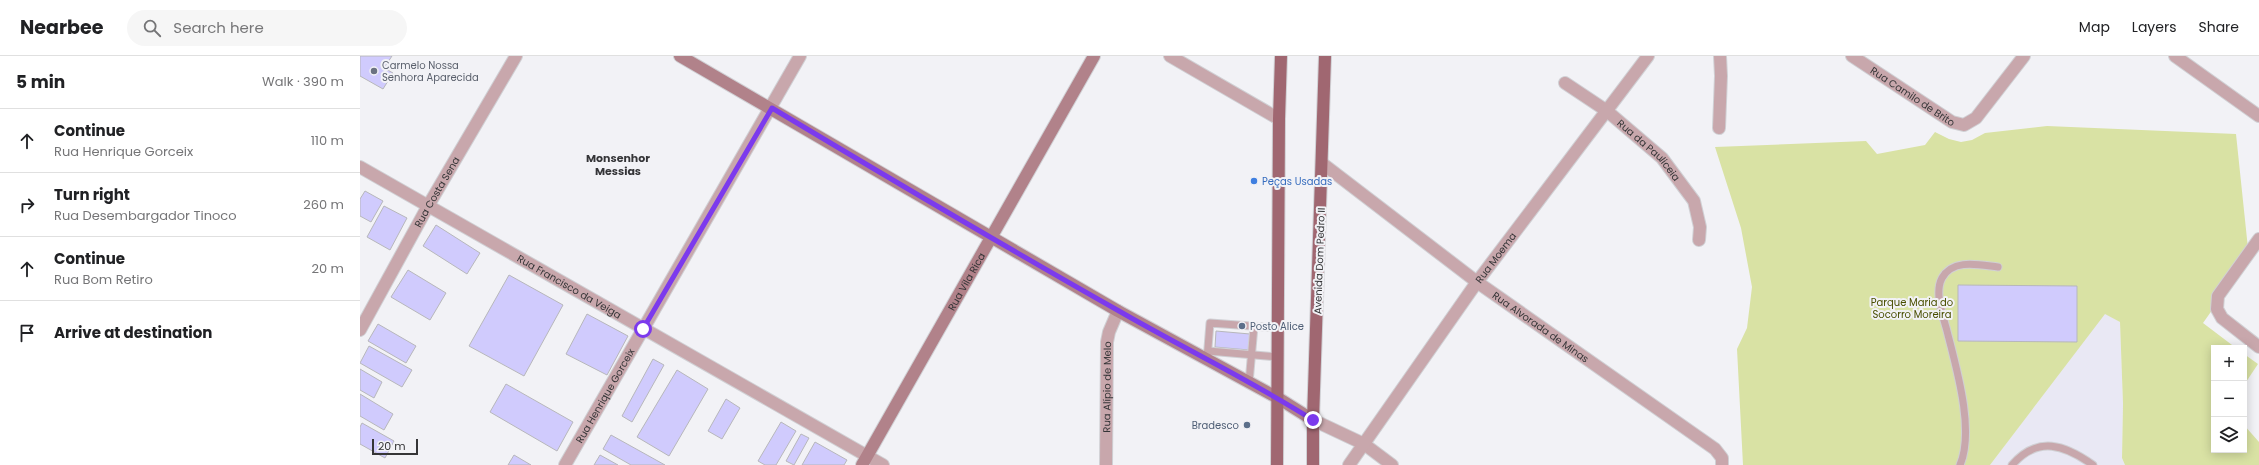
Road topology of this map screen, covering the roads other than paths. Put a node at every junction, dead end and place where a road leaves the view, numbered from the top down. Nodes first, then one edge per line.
1 (516, 56) edge
2 (680, 56) edge
3 (800, 56) edge
4 (1094, 56) edge
5 (1170, 56) edge
6 (1281, 56) edge
7 (1325, 56) edge
8 (1648, 56) edge
9 (1720, 56) edge
10 (1852, 56) edge
11 (2024, 56) edge
12 (2175, 56) edge
13 (1565, 83) dead end
14 (772, 108) junction
15 (1608, 111) junction
16 (2259, 116) edge
17 (1279, 119) junction
18 (1719, 128) dead end
19 (1323, 164) junction
20 (360, 167) edge
21 (428, 206) junction
22 (990, 237) junction
23 (2259, 239) edge
24 (1699, 240) dead end
25 (1998, 267) dead end
26 (1477, 282) junction
27 (1118, 311) junction
28 (1254, 326) junction
29 (1278, 328) junction
30 (643, 329) junction
31 (360, 330) edge
32 (2259, 347) edge
33 (1252, 355) junction
34 (1208, 356) junction
35 (1278, 357) junction
36 (1249, 383) junction
37 (1278, 398) junction
38 (1313, 420) junction
39 (1364, 444) junction
40 (864, 461) edge
41 (1722, 461) edge
42 (565, 465) edge
43 (883, 465) edge
44 (1106, 465) edge
45 (1277, 465) edge
46 (1313, 465) edge
47 (1349, 465) edge
48 (1392, 465) edge
49 (1960, 465) edge
50 (2012, 465) edge
51 (2093, 465) edge

1 - 21 street, Rua Costa Sena
2 - 14 street
3 - 14 street, Rua Henrique Gorceix
4 - 22 street, Rua Vila Rica
5 - 17 street
6 - 17 main road
7 - 19 main road, Avenida Dom Pedro II
8 - 15 street, Rua Moema
9 - 18 street
10 - 11 street, Rua Camilo de Brito
12 - 16 street
13 - 15 street, Rua da Pauliceia
14 - 22 street
14 - 30 street, Rua Henrique Gorceix
15 - 24 street, Rua da Pauliceia
15 - 26 street, Rua Moema
17 - 29 main road
19 - 26 street, Rua Alvorada de Minas
19 - 38 main road, Avenida Dom Pedro II
20 - 21 street, Rua Francisco da Veiga
21 - 30 street, Rua Francisco da Veiga
21 - 31 street, Rua Costa Sena
22 - 27 street
22 - 40 street, Rua Vila Rica
23 - 32 street
25 - 49 lane
26 - 39 street, Rua Moema
26 - 41 street, Rua Alvorada de Minas
27 - 34 street
27 - 44 street, Rua Alípio de Melo
28 - 29 lane
28 - 33 lane
28 - 34 lane
29 - 35 main road
30 - 40 street, Rua Francisco da Veiga
30 - 42 street, Rua Henrique Gorceix
33 - 34 lane
33 - 35 lane
33 - 36 lane
34 - 36 street
35 - 37 main road
36 - 37 street
37 - 38 street
37 - 45 main road
38 - 39 street
38 - 46 main road, Avenida Dom Pedro II
39 - 47 street, Rua Moema
39 - 48 street
40 - 43 street, Rua Francisco da Veiga
50 - 51 lane

